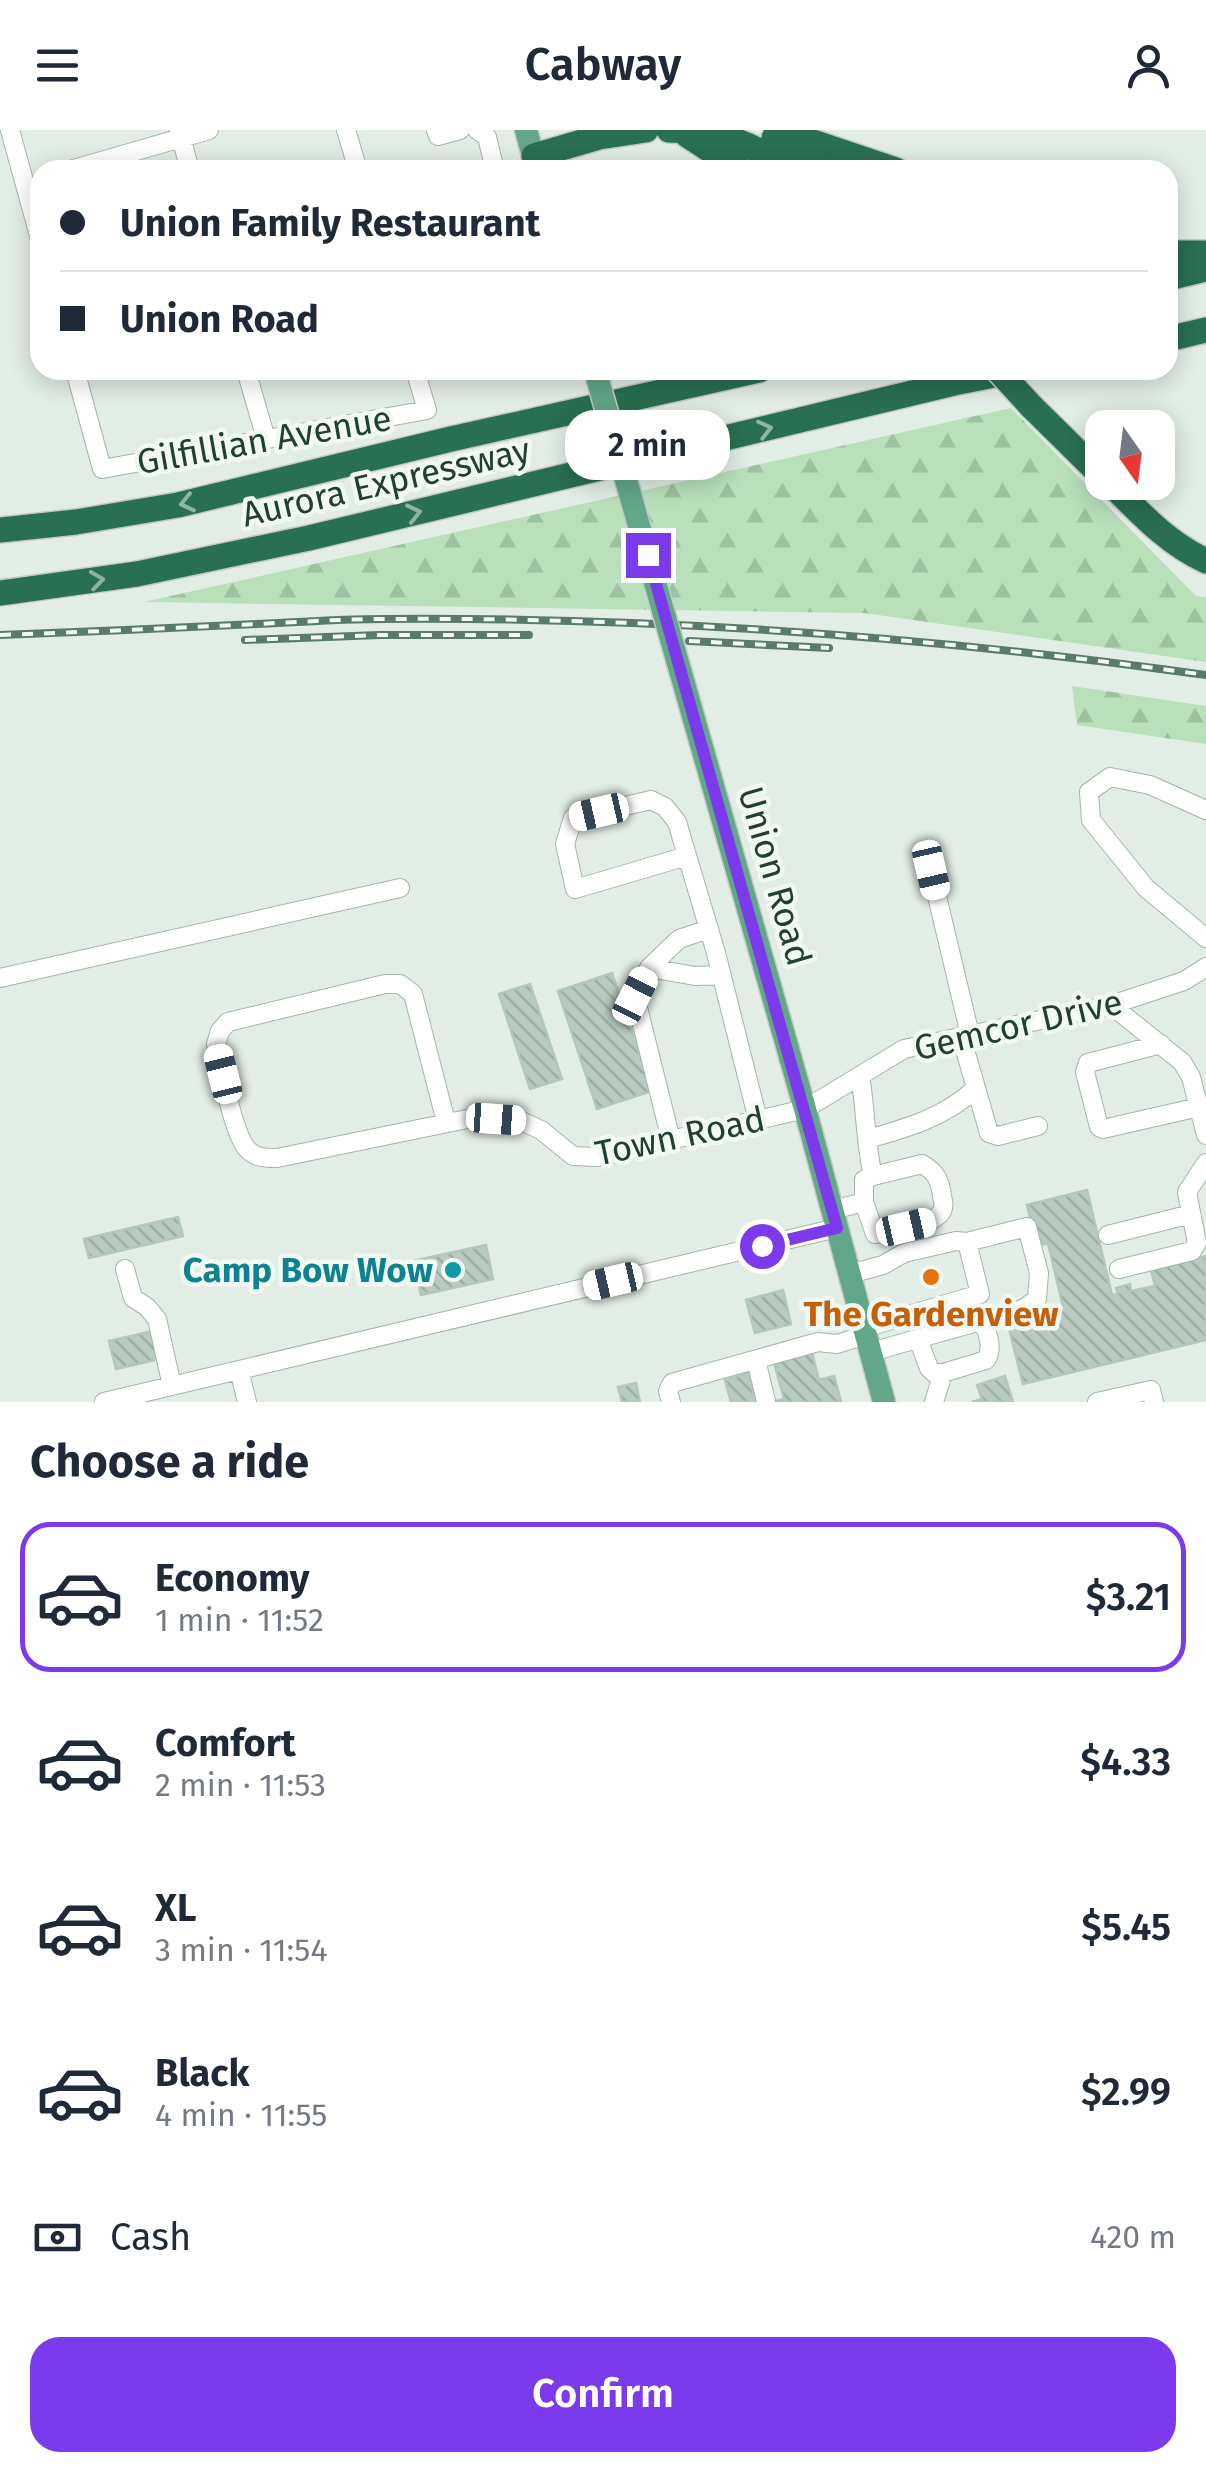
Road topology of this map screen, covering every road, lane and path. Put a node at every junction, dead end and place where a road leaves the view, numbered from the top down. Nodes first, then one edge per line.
1 (10, 130) edge
2 (209, 130) edge
3 (346, 130) edge
4 (436, 130) edge
5 (460, 130) edge
6 (477, 130) edge
7 (526, 130) edge
8 (646, 130) edge
9 (669, 130) edge
10 (678, 130) edge
11 (760, 130) edge
12 (777, 130) edge
13 (180, 134) edge
14 (101, 160) edge
15 (187, 160) edge
16 (355, 160) edge
17 (492, 160) edge
18 (535, 160) edge
19 (543, 160) edge
20 (726, 160) edge
21 (777, 160) edge
22 (806, 160) edge
23 (866, 160) edge
24 (30, 176) edge
25 (1206, 253) edge
26 (1178, 254) edge
27 (1206, 268) edge
28 (1178, 275) edge
29 (1206, 334) edge
30 (1178, 337) edge
31 (78, 380) edge
32 (249, 380) edge
33 (418, 380) edge
34 (598, 380) edge
35 (679, 380) edge
36 (712, 380) edge
37 (969, 380) edge
38 (1010, 380) edge
39 (1024, 380) edge
40 (656, 392) junction
41 (1038, 403) junction
42 (266, 440) junction
43 (1085, 445) edge
44 (1085, 457) edge
45 (1127, 500) edge
46 (1141, 500) edge
47 (0, 530) edge
48 (1206, 549) edge
49 (1206, 561) edge
50 (0, 592) edge
51 (1206, 810) edge
52 (687, 856) junction
53 (931, 870) dead end
54 (400, 888) dead end
55 (709, 929) junction
56 (1206, 938) edge
57 (1206, 966) edge
58 (649, 968) junction
59 (722, 975) junction
60 (0, 978) edge
61 (1111, 1004) junction
62 (965, 1036) junction
63 (1161, 1044) junction
64 (860, 1076) junction
65 (976, 1088) junction
66 (1202, 1108) edge
67 (804, 1109) junction
68 (758, 1120) junction
69 (446, 1122) junction
70 (1038, 1126) dead end
71 (1206, 1135) edge
72 (868, 1138) junction
73 (671, 1140) junction
74 (1206, 1163) edge
75 (873, 1176) junction
76 (864, 1202) junction
77 (1191, 1214) junction
78 (837, 1229) junction
79 (875, 1234) junction
80 (1108, 1235) dead end
81 (968, 1242) junction
82 (126, 1268) dead end
83 (1119, 1269) dead end
84 (850, 1274) junction
85 (983, 1321) junction
86 (867, 1338) junction
87 (918, 1339) junction
88 (756, 1360) junction
89 (239, 1370) junction
90 (943, 1372) junction
91 (172, 1386) junction
92 (766, 1401) edge
93 (104, 1402) edge
94 (247, 1402) edge
95 (671, 1402) edge
96 (884, 1402) edge
97 (934, 1402) edge
98 (1097, 1402) edge
99 (1154, 1402) edge

1 - 24 street
2 - 13 street
3 - 16 street
4 - 5 street
6 - 17 street
7 - 18 main road
8 - 19 highway
9 - 10 highway
10 - 20 highway
10 - 21 highway
11 - 22 highway
12 - 23 highway
13 - 14 street
13 - 15 street
25 - 26 highway
27 - 28 highway
29 - 30 highway
31 - 42 street, Gilfillian Avenue
32 - 42 street
33 - 42 street, Gilfillian Avenue
34 - 67 main road, Union Road, bridge
35 - 40 highway
36 - 40 highway, Aurora Expressway
50 -> 37 highway, Aurora Expressway
38 - 41 highway, bridge
39 - 41 highway
40 -> 47 highway, Aurora Expressway
41 - 43 highway
41 - 44 highway
45 - 49 highway
46 - 48 highway
51 - 56 street
52 - 52 street
52 - 55 street
53 - 62 street
54 - 60 street
55 - 58 street
55 - 59 street
57 - 61 street, Gemcor Drive
58 - 59 street
58 - 73 street
59 - 68 street
61 - 62 street, Gemcor Drive
61 - 63 street
62 - 64 street, Gemcor Drive
62 - 65 street
63 - 66 street
63 - 66 street
64 - 67 street, Gemcor Drive
64 - 72 street
65 - 70 street
65 - 72 street
66 - 71 street
67 - 68 street, Town Road
67 - 78 main road, Union Road
68 - 73 street, Town Road
69 - 69 street, Town Road
69 - 73 street, Town Road
72 - 75 street
74 - 77 street
75 - 76 street
75 - 79 street
76 - 78 street
76 - 79 street
77 - 80 street
77 - 83 street
78 - 79 street
78 - 84 main road, Union Road
78 - 89 street
81 - 84 street
81 - 85 street
81 - 86 street
82 - 91 street
84 - 86 main road, Union Road
85 - 87 street
85 - 90 street
86 - 87 street
86 - 88 street
86 - 96 main road, Union Road
87 - 90 street
88 - 92 street
88 - 95 street
89 - 91 street
89 - 94 street
90 - 97 street
91 - 93 street
98 - 99 street

